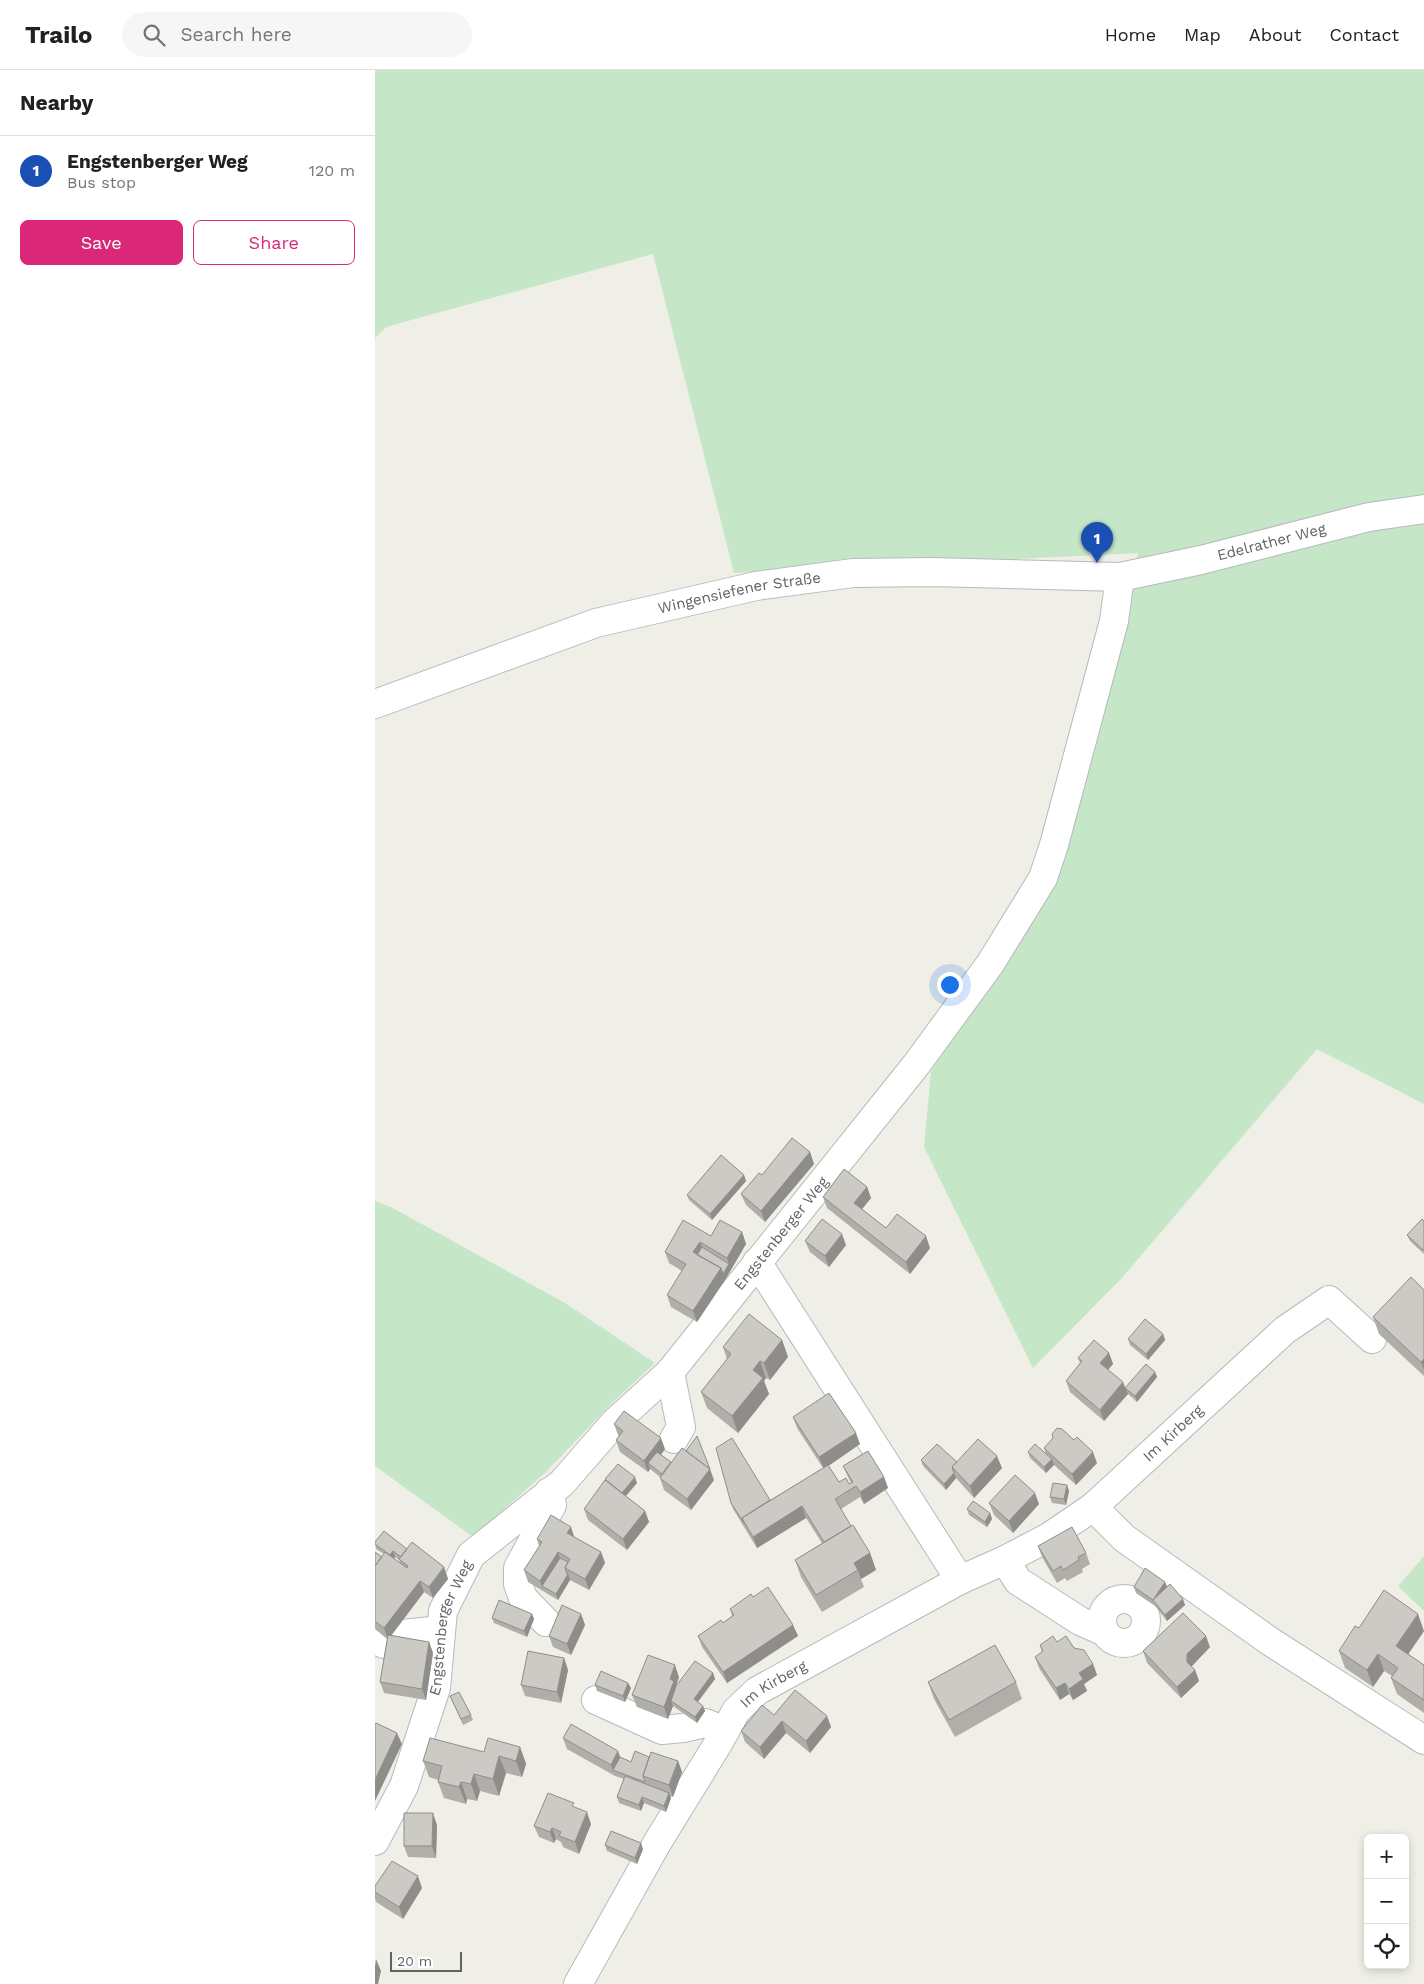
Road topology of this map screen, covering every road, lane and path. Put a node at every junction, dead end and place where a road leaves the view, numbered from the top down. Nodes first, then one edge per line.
1 (1424, 509) edge
2 (1120, 577) junction
3 (375, 704) edge
4 (757, 1262) junction
5 (1372, 1339) dead end
6 (670, 1372) junction
7 (674, 1440) dead end
8 (549, 1492) junction
9 (1093, 1507) junction
10 (1005, 1560) junction
11 (959, 1580) junction
12 (546, 1622) dead end
13 (441, 1630) junction
14 (1105, 1632) dead end
15 (375, 1640) edge
16 (596, 1700) dead end
17 (725, 1731) junction
18 (1424, 1740) edge
19 (375, 1841) edge
20 (578, 1984) edge

1 - 2 street, Edelrather Weg
2 - 3 street, Wingensiefener Straße
2 - 4 street, Engstenberger Weg
4 - 6 street, Engstenberger Weg
4 - 11 street
5 - 9 street, Im Kirberg
6 - 7 street
6 - 8 street, Engstenberger Weg
8 - 12 street
8 - 13 street, Engstenberger Weg
9 - 10 street, Im Kirberg
9 - 18 street
10 - 11 street, Im Kirberg
10 - 14 street
11 - 17 street, Im Kirberg
13 - 15 street
13 - 19 street, Engstenberger Weg
16 - 17 street
17 - 20 street, Im Kirberg

